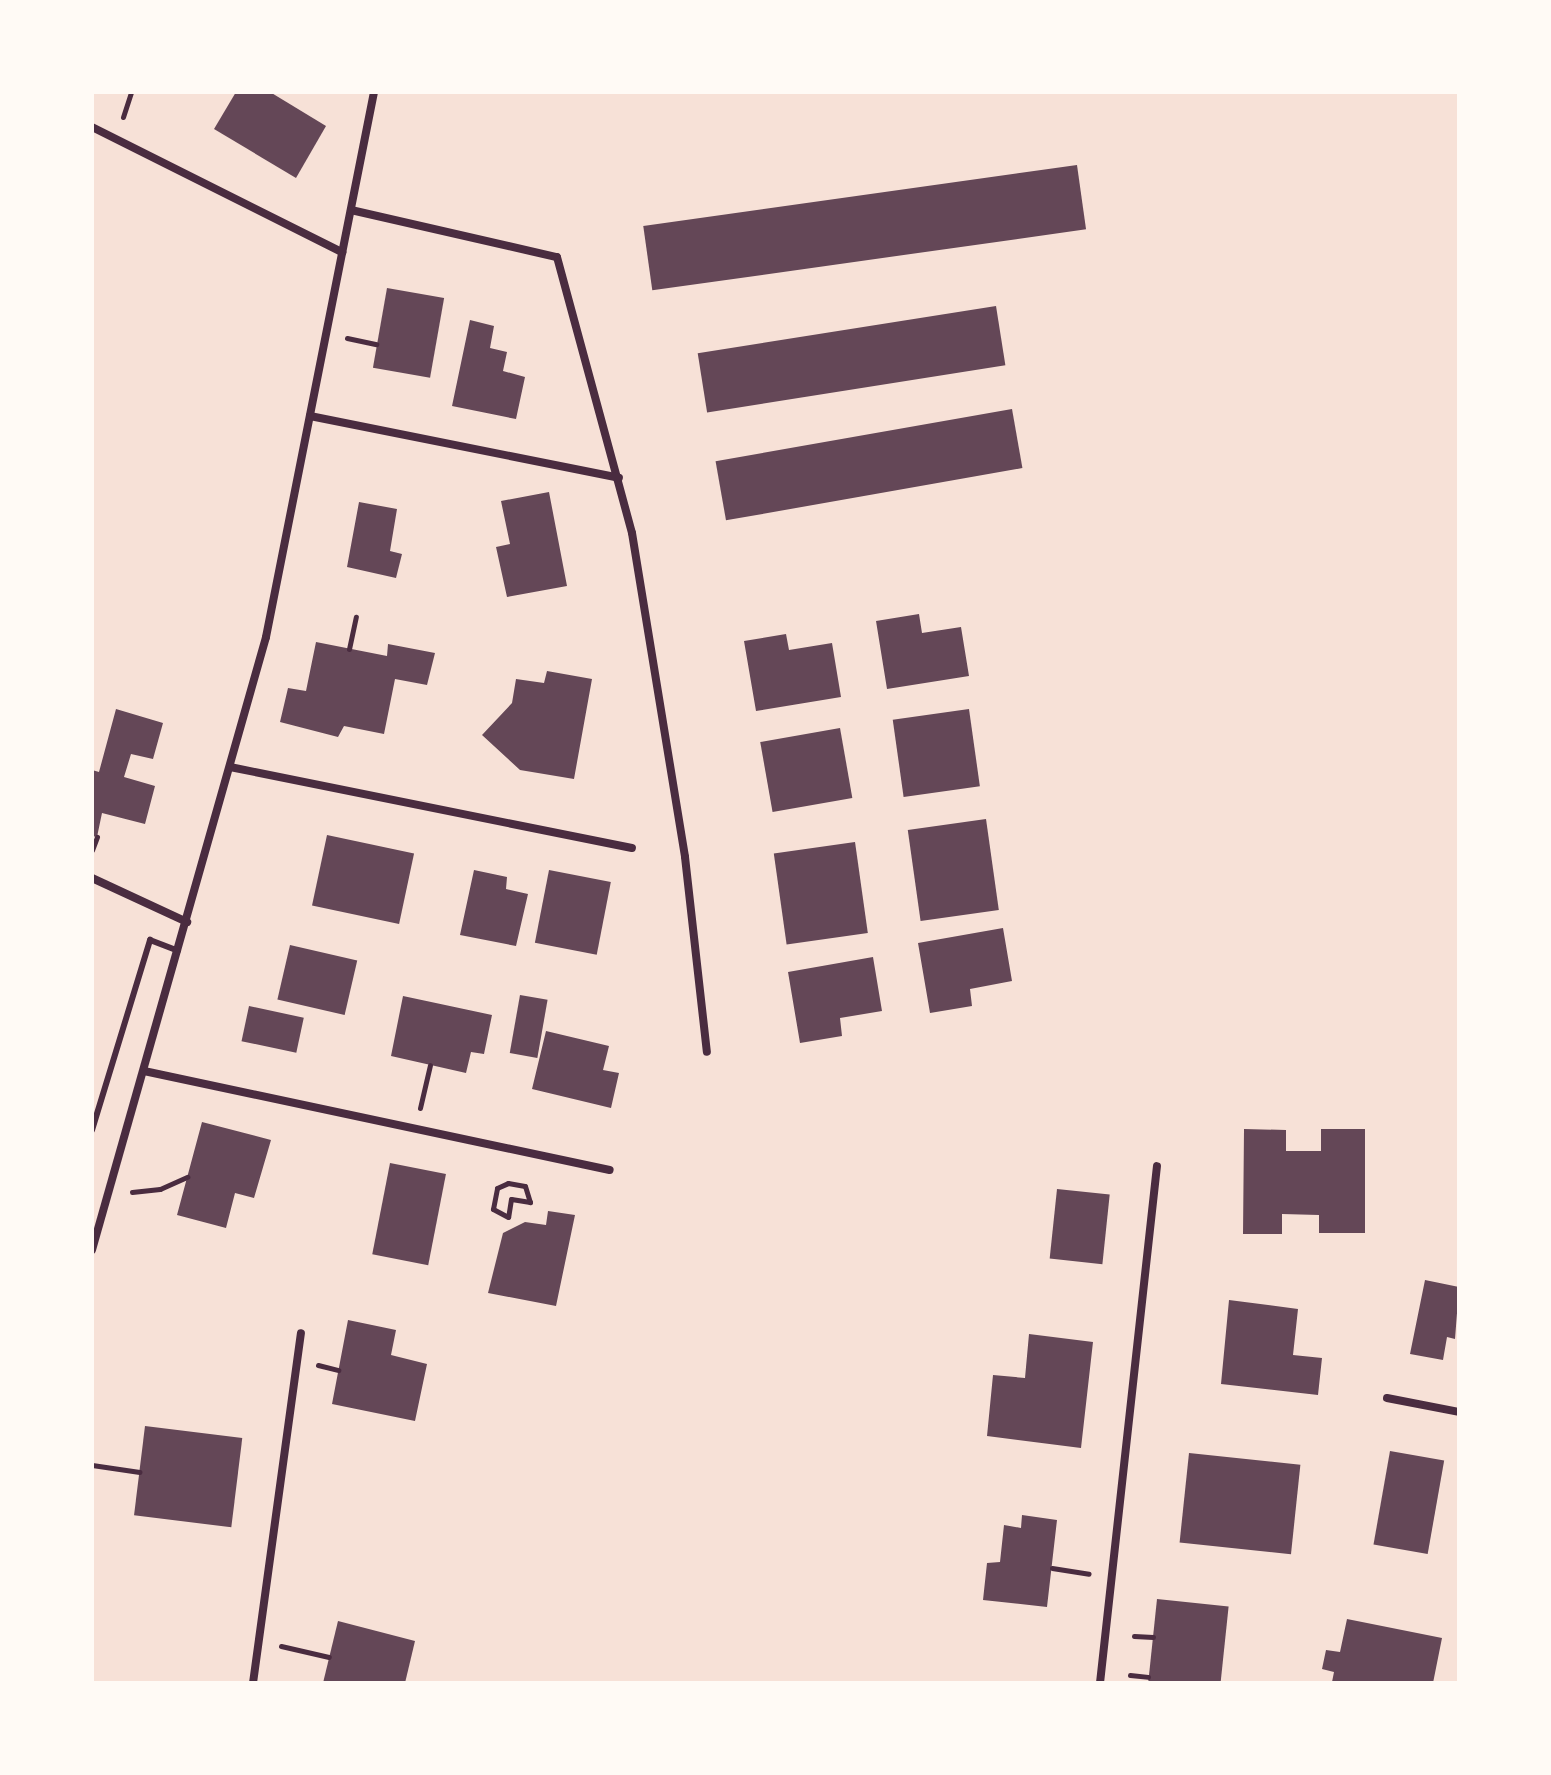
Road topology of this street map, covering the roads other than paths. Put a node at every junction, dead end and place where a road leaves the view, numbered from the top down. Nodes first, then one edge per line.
1 (374, 92) edge
2 (92, 127) edge
3 (351, 210) junction
4 (342, 252) junction
5 (310, 416) junction
6 (619, 478) junction
7 (230, 767) junction
8 (632, 848) dead end
9 (92, 878) edge
10 (187, 922) junction
11 (178, 951) junction
12 (707, 1052) dead end
13 (144, 1071) junction
14 (92, 1130) edge
15 (1157, 1166) dead end
16 (610, 1170) dead end
17 (92, 1250) edge
18 (301, 1333) dead end
19 (1387, 1398) dead end
20 (1459, 1412) edge
21 (253, 1683) edge
22 (1100, 1683) edge

1 - 3 street
2 - 4 street
3 - 4 street
3 - 6 street
4 - 5 street
5 - 6 street
5 - 7 street
6 - 12 street
7 - 8 street
7 - 10 street
9 - 10 street
10 - 11 street
11 - 13 street
11 - 14 lane
13 - 16 street
13 - 17 street
15 - 22 street
18 - 21 street
19 - 20 street

